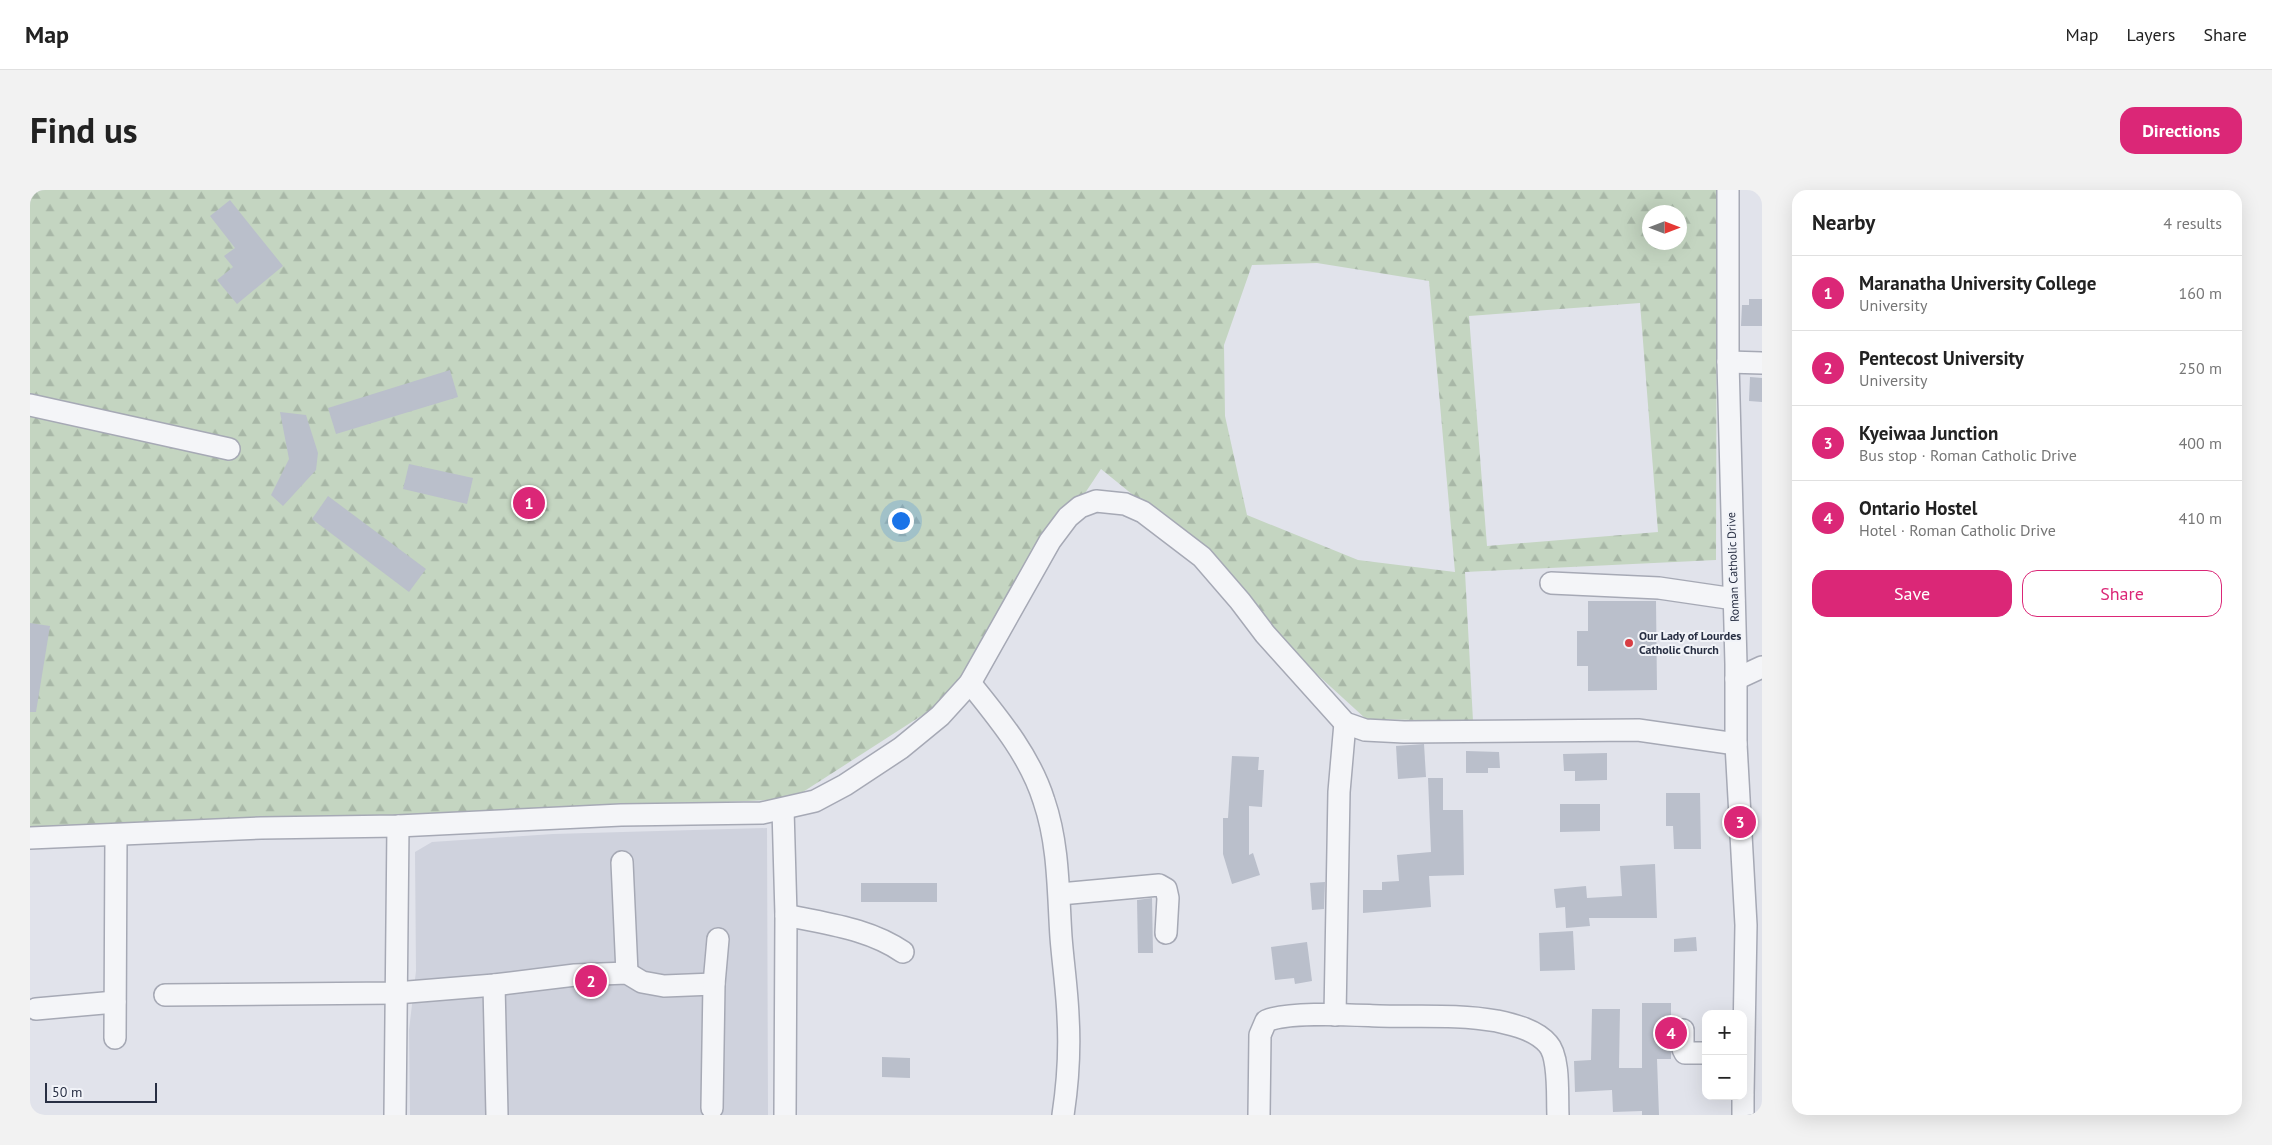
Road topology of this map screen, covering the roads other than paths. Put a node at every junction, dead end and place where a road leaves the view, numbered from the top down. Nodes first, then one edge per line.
1 (1728, 190) edge
2 (1728, 362) junction
3 (1762, 363) edge
4 (30, 405) edge
5 (229, 449) dead end
6 (1551, 583) dead end
7 (1734, 599) junction
8 (1762, 667) edge
9 (1736, 679) junction
10 (970, 683) junction
11 (1345, 723) junction
12 (1736, 744) junction
13 (782, 809) junction
14 (398, 826) junction
15 (116, 835) junction
16 (30, 838) edge
17 (622, 862) dead end
18 (1060, 894) junction
19 (786, 915) junction
20 (1166, 933) dead end
21 (718, 939) dead end
22 (902, 952) dead end
23 (627, 972) junction
24 (714, 984) junction
25 (494, 985) junction
26 (396, 993) junction
27 (165, 995) dead end
28 (115, 1002) junction
29 (36, 1009) dead end
30 (1745, 1010) edge
31 (1335, 1015) junction
32 (1684, 1030) dead end
33 (115, 1038) dead end
34 (1702, 1053) edge
35 (1743, 1100) edge
36 (712, 1108) dead end
37 (394, 1115) edge
38 (497, 1115) edge
39 (785, 1115) edge
40 (1063, 1115) edge
41 (1259, 1115) edge
42 (1558, 1115) edge
43 (1743, 1115) edge

1 - 2 street, Roman Catholic Drive
2 - 3 street
2 - 7 street, Roman Catholic Drive
4 - 5 street
6 - 7 street
7 - 9 street, Roman Catholic Drive
8 - 9 street
9 - 12 street, Roman Catholic Drive
10 - 11 street
10 - 13 street
10 - 18 street
11 - 12 street
11 - 31 street
12 - 30 street, Roman Catholic Drive
13 - 14 street
13 - 19 street
14 - 15 street
14 - 26 street
15 - 16 street
15 - 28 street
17 - 23 street
18 - 20 street
18 - 40 street
19 - 22 street
19 - 39 street
21 - 24 street
23 - 24 street
23 - 25 street
24 - 36 street
25 - 26 street
25 - 38 street
26 - 27 street
26 - 37 street
28 - 29 street
28 - 33 street
31 - 41 street
31 - 42 street
32 - 34 street
35 - 43 street, Roman Catholic Drive

